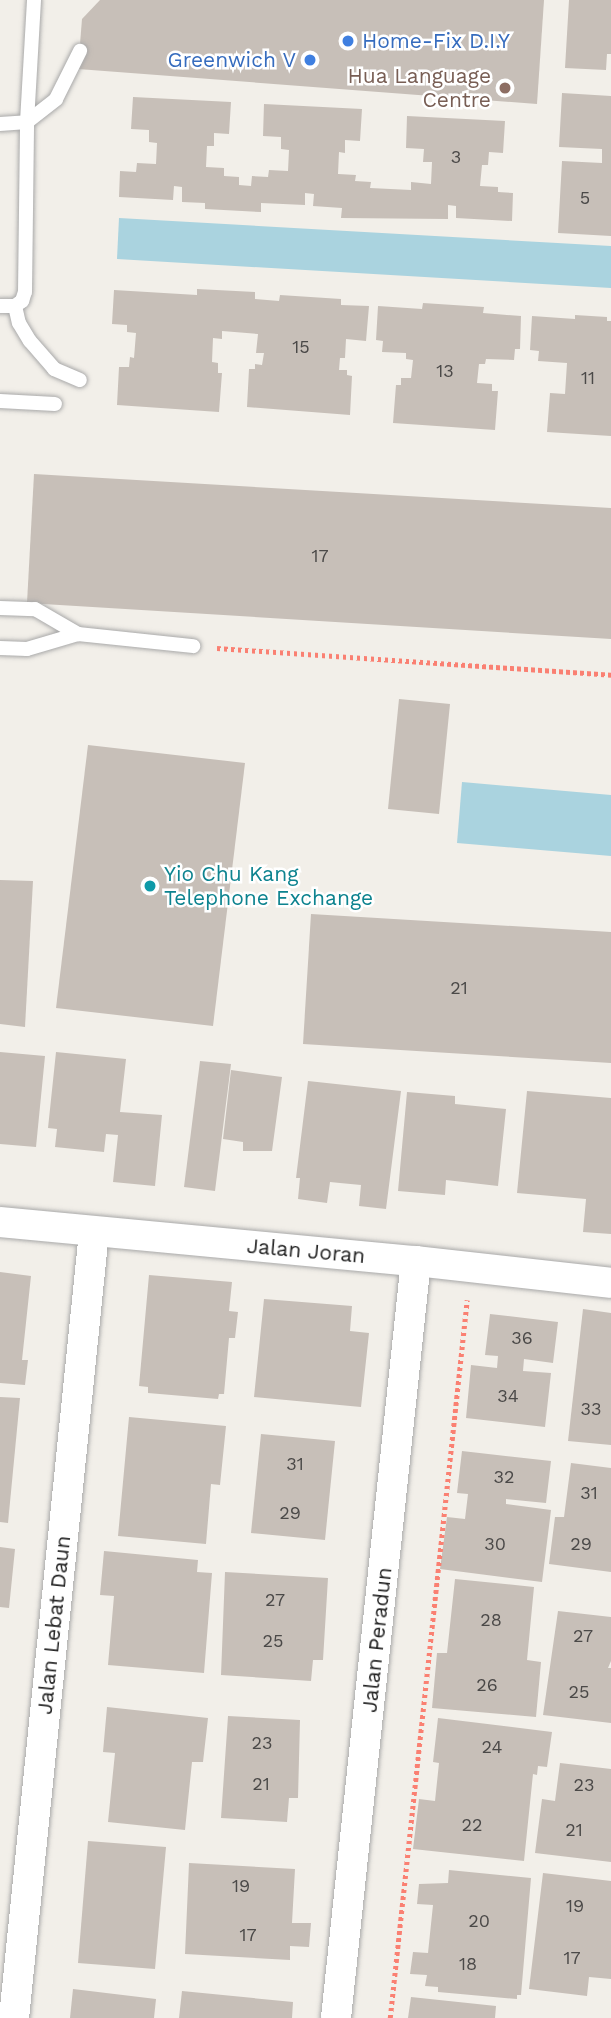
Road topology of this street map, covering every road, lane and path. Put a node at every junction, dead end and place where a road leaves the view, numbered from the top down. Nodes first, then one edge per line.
1 (34, 0) edge
2 (80, 51) dead end
3 (27, 122) junction
4 (0, 124) edge
5 (8, 306) edge
6 (80, 380) dead end
7 (0, 401) edge
8 (55, 404) dead end
9 (0, 608) edge
10 (78, 634) junction
11 (193, 646) joint
12 (0, 648) edge
13 (611, 675) edge
14 (0, 1222) edge
15 (94, 1232) junction
16 (416, 1261) junction
17 (611, 1283) edge
18 (468, 1288) dead end
19 (14, 2018) edge
20 (336, 2018) edge
21 (390, 2018) edge

1 - 3 lane
2 - 3 lane
3 - 4 lane
3 - 5 lane
5 - 6 lane
7 - 8 lane
9 - 10 lane
10 - 11 lane
10 - 12 lane
11 - 13 path
14 - 15 street, Jalan Joran
15 - 16 street, Jalan Joran
15 - 19 street, Jalan Lebat Daun
16 - 17 street, Jalan Joran
16 - 20 street, Jalan Peradun
18 - 21 path

